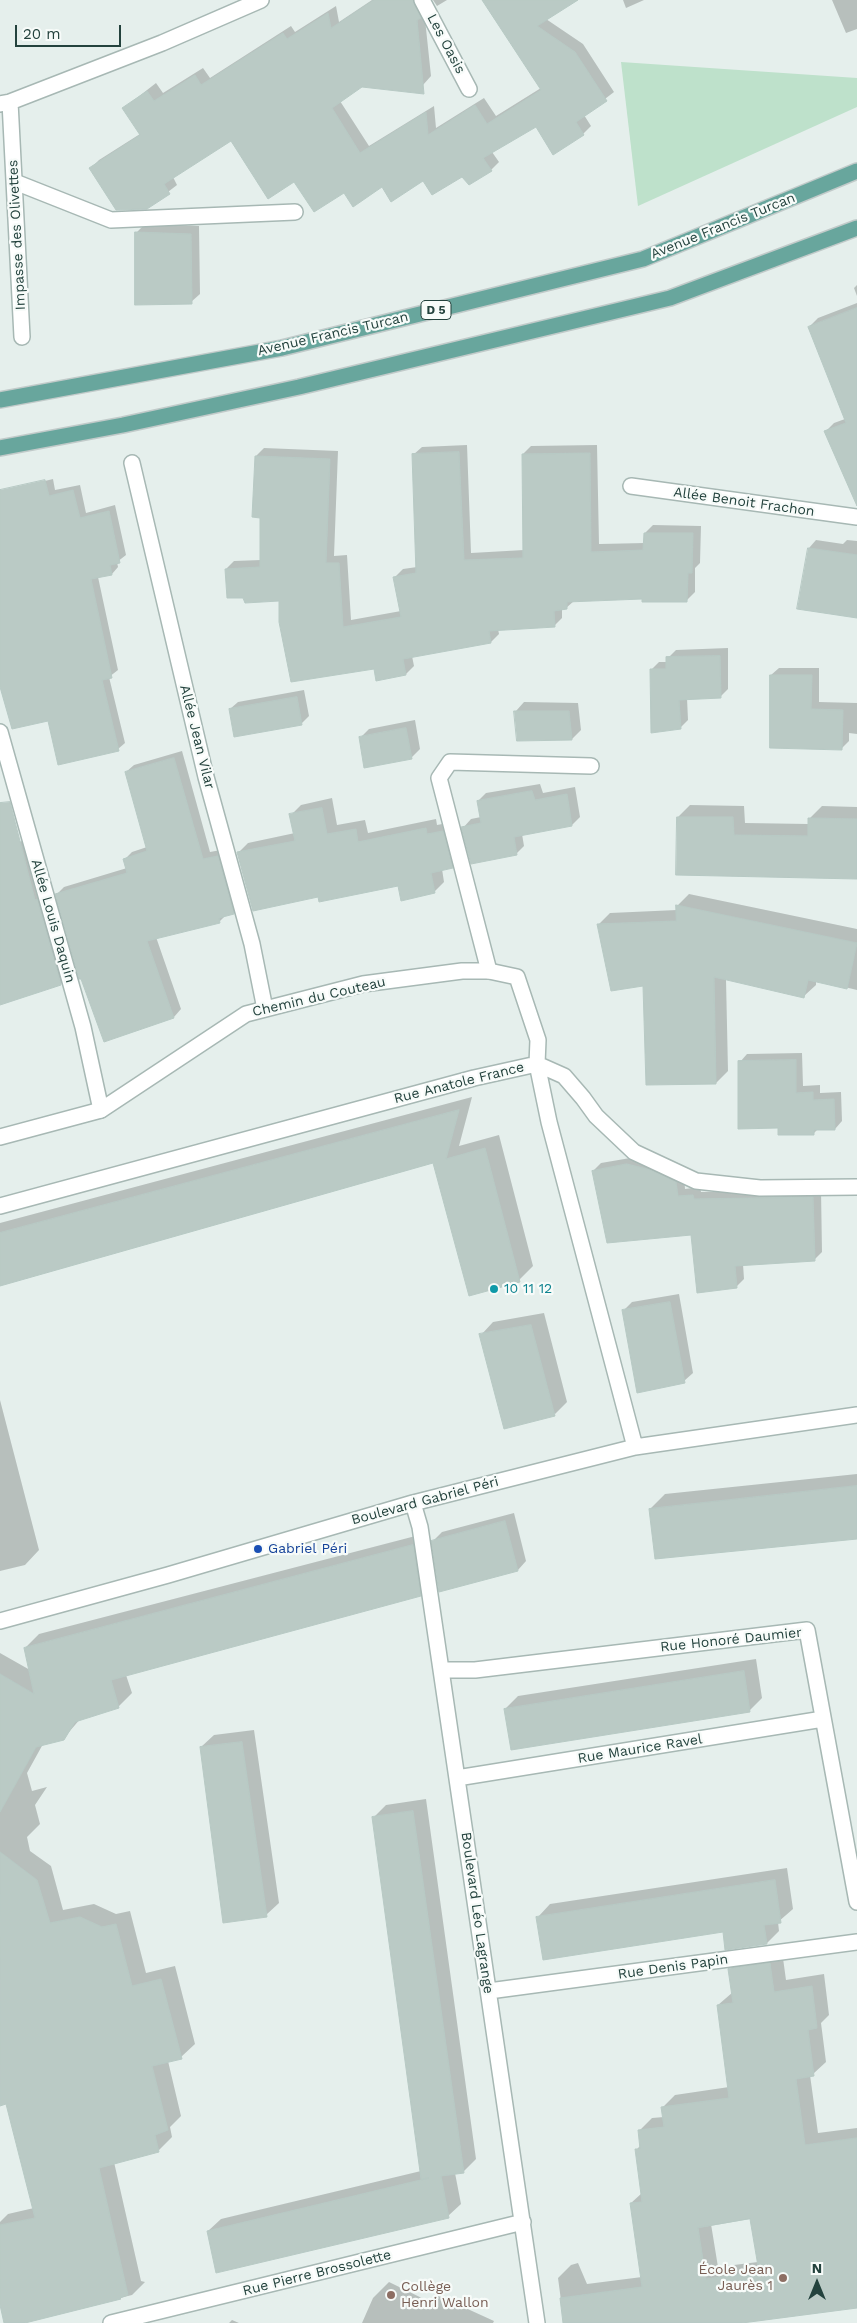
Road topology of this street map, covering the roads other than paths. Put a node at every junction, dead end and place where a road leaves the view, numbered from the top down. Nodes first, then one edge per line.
1 (261, 0) edge
2 (422, 0) edge
3 (469, 89) dead end
4 (5, 103) edge
5 (857, 171) edge
6 (15, 182) junction
7 (295, 212) dead end
8 (857, 228) edge
9 (22, 337) dead end
10 (0, 400) edge
11 (0, 448) edge
12 (132, 463) dead end
13 (631, 486) dead end
14 (857, 517) edge
15 (0, 732) edge
16 (591, 766) dead end
17 (489, 972) junction
18 (265, 1009) junction
19 (537, 1064) junction
20 (101, 1110) junction
21 (0, 1137) edge
22 (857, 1187) edge
23 (0, 1206) edge
24 (857, 1415) edge
25 (635, 1447) junction
26 (413, 1503) junction
27 (0, 1621) edge
28 (441, 1670) junction
29 (824, 1719) junction
30 (457, 1778) junction
31 (857, 1902) edge
32 (857, 1942) edge
33 (489, 1991) junction
34 (522, 2222) junction
35 (111, 2323) edge
36 (537, 2323) edge

1 - 4 street
2 - 3 street, Les Oasis
4 - 6 street, Impasse des Olivettes
5 - 10 main road, Avenue Francis Turcan / D 5
6 - 7 street
6 - 9 street, Impasse des Olivettes
8 - 11 main road
12 - 18 street, Allée Jean Vilar
13 - 14 street, Allée Benoit Frachon
15 - 20 street, Allée Louis Daquin
16 - 17 street
17 - 18 street, Chemin du Couteau
17 - 19 street, Chemin du Couteau
18 - 20 street, Chemin du Couteau
19 - 22 street
19 - 23 street, Rue Anatole France
19 - 25 street, Rue Anatole France
20 - 21 street, Chemin du Couteau
24 - 25 street, Boulevard Gabriel Péri
25 - 26 street, Boulevard Gabriel Péri
26 - 27 street, Boulevard Gabriel Péri
26 - 28 street, Boulevard Léo Lagrange
28 - 29 street, Rue Honoré Daumier
28 - 30 street, Boulevard Léo Lagrange
29 - 30 street, Rue Maurice Ravel
29 - 31 street, Rue Honoré Daumier
30 - 33 street, Boulevard Léo Lagrange
32 - 33 street, Rue Denis Papin
33 - 34 street, Boulevard Léo Lagrange
34 - 35 street, Rue Pierre Brossolette
34 - 36 street, Boulevard Léo Lagrange

